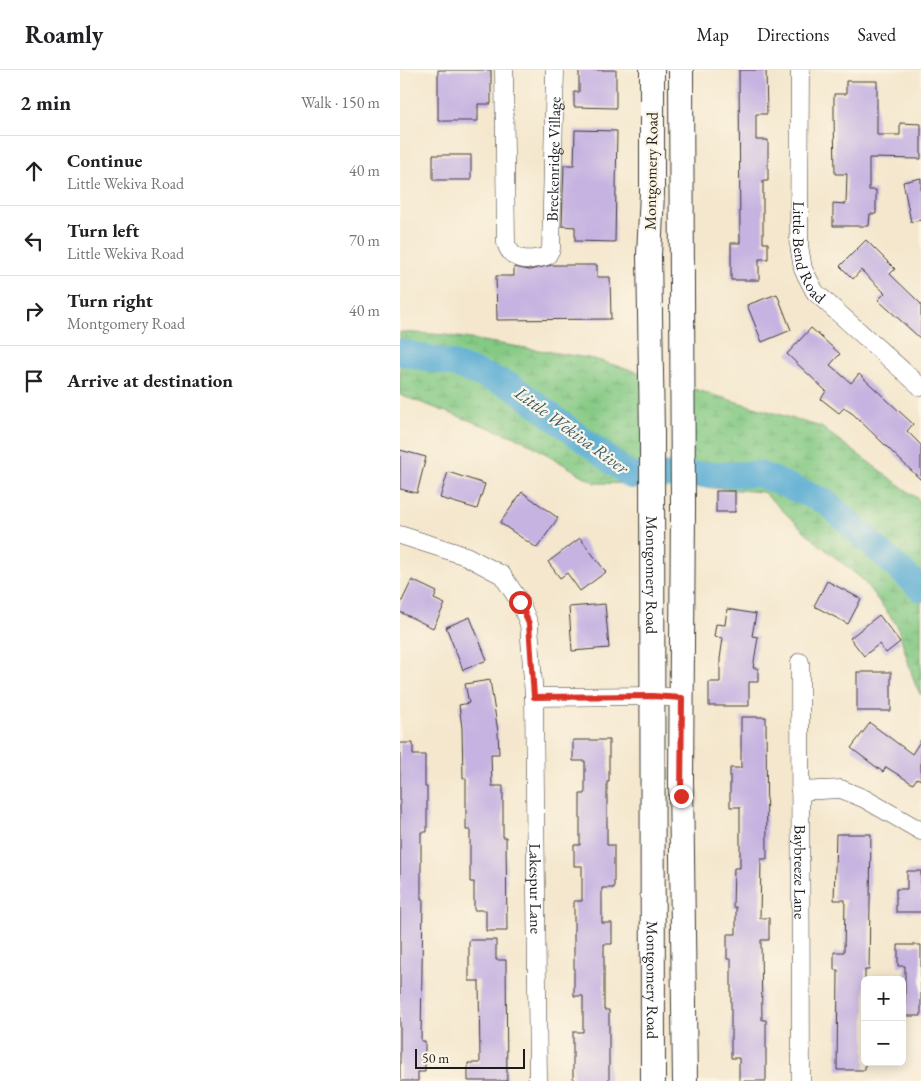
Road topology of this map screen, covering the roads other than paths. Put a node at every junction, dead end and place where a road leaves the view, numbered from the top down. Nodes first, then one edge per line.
1 (504, 70) edge
2 (555, 70) edge
3 (652, 70) edge
4 (681, 70) edge
5 (800, 70) edge
6 (921, 387) edge
7 (400, 535) edge
8 (800, 662) dead end
9 (652, 696) junction
10 (534, 697) junction
11 (682, 698) junction
12 (800, 791) junction
13 (921, 831) edge
14 (538, 1081) edge
15 (653, 1081) edge
16 (685, 1081) edge
17 (801, 1081) edge

1 - 2 street, Breckenridge Village
3 - 9 main road, Montgomery Road
4 - 11 main road, Montgomery Road
5 - 6 street, Little Bend Road
7 - 10 street, Lakespur Lane
8 - 12 street, Baybreeze Lane
9 - 10 street
9 - 11 street
9 - 15 main road, Montgomery Road
10 - 14 street, Lakespur Lane
11 - 16 main road, Montgomery Road
12 - 13 street
12 - 17 street, Baybreeze Lane

